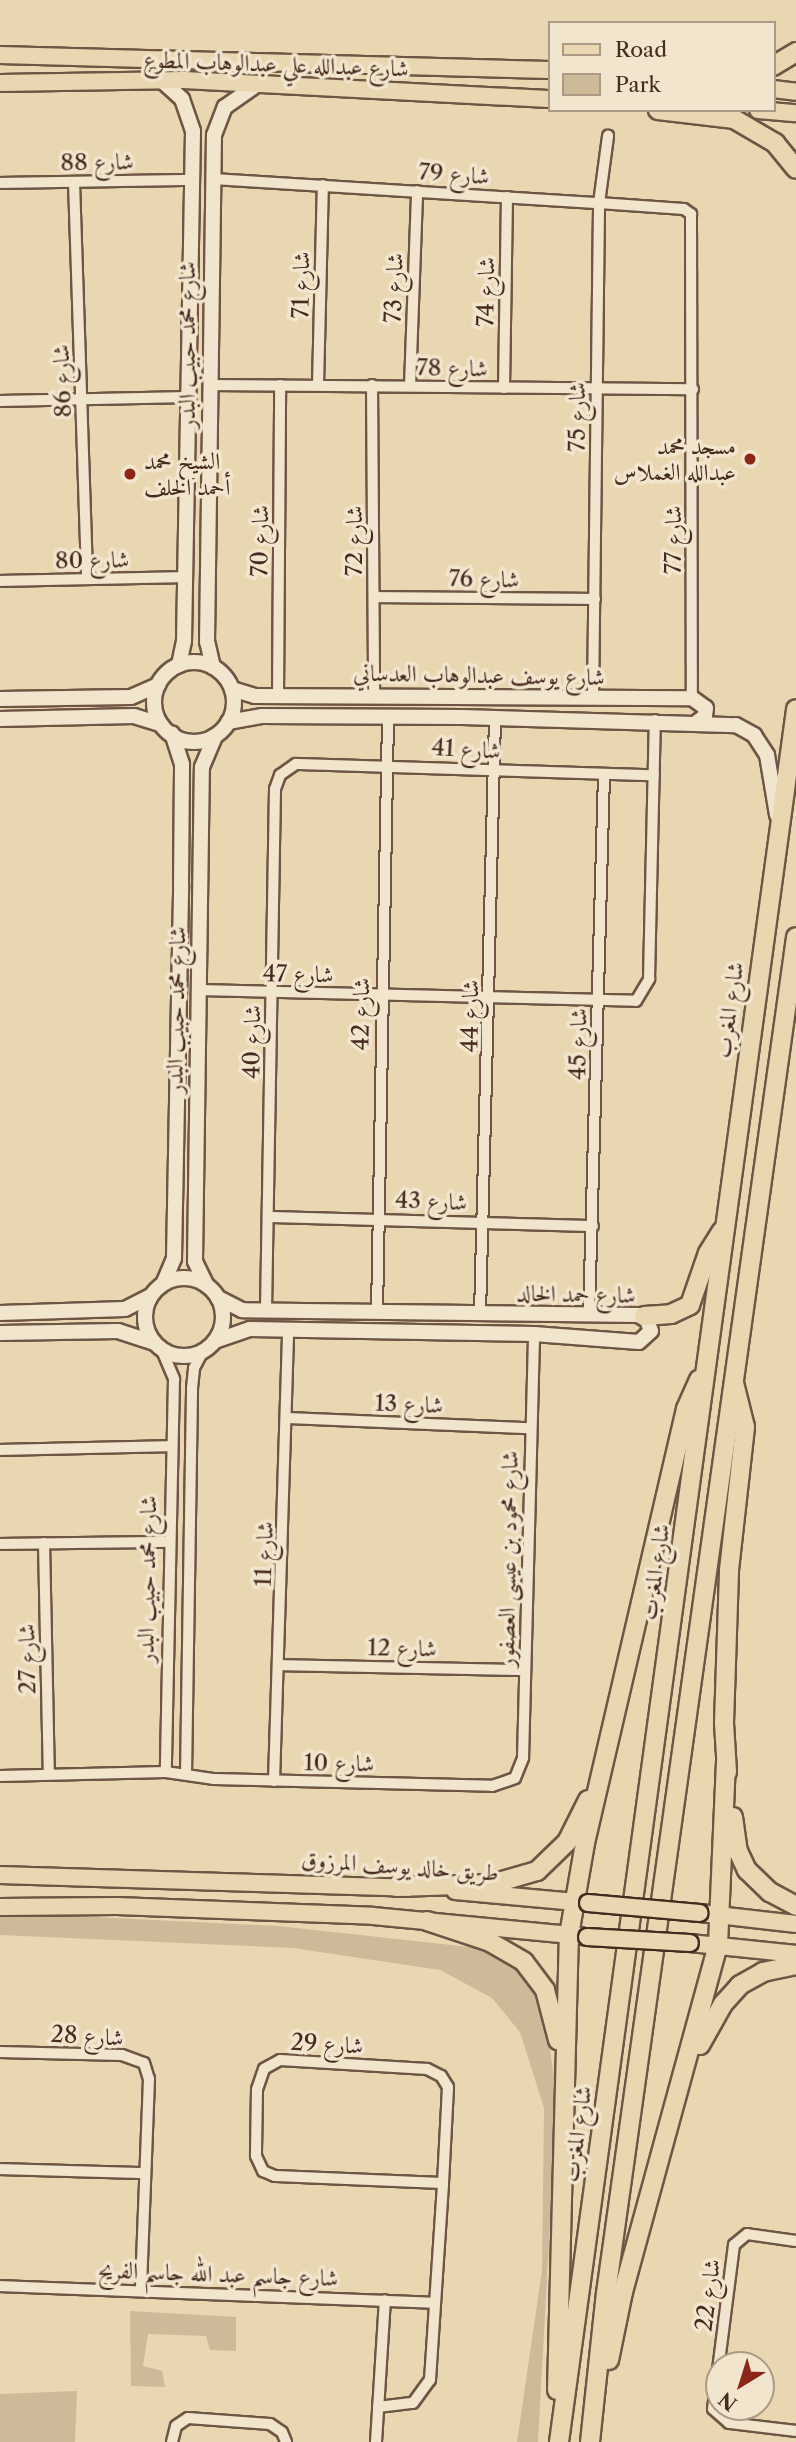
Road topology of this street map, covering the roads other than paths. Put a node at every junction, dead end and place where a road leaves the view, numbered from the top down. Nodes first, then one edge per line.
1 (796, 52) edge
2 (0, 55) edge
3 (775, 65) edge
4 (548, 70) edge
5 (161, 80) junction
6 (0, 83) edge
7 (258, 83) junction
8 (775, 89) edge
9 (796, 92) edge
10 (548, 99) edge
11 (775, 111) edge
12 (674, 112) edge
13 (796, 113) edge
14 (194, 131) junction
15 (214, 135) junction
16 (608, 136) dead end
17 (796, 169) edge
18 (213, 179) junction
19 (194, 180) junction
20 (74, 182) junction
21 (0, 183) edge
22 (323, 185) junction
23 (417, 191) junction
24 (507, 197) junction
25 (599, 202) junction
26 (691, 215) joint
27 (192, 252) junction
28 (210, 254) junction
29 (192, 282) junction
30 (211, 284) junction
31 (210, 385) junction
32 (280, 385) junction
33 (318, 385) junction
34 (372, 385) junction
35 (410, 386) junction
36 (504, 388) junction
37 (597, 389) junction
38 (693, 389) junction
39 (188, 397) junction
40 (82, 398) junction
41 (0, 401) edge
42 (209, 474) junction
43 (187, 476) junction
44 (186, 501) junction
45 (208, 506) junction
46 (184, 577) junction
47 (87, 579) junction
48 (0, 581) edge
49 (374, 597) junction
50 (595, 599) junction
51 (179, 665) junction
52 (213, 667) junction
53 (158, 685) junction
54 (232, 689) junction
55 (135, 696) junction
56 (278, 696) junction
57 (374, 697) junction
58 (434, 697) junction
59 (460, 697) junction
60 (692, 698) junction
61 (0, 699) edge
62 (593, 699) junction
63 (796, 709) edge
64 (134, 716) junction
65 (388, 717) junction
66 (430, 717) junction
67 (462, 717) junction
68 (495, 718) junction
69 (0, 719) edge
70 (656, 720) junction
71 (229, 722) junction
72 (697, 722) junction
73 (167, 729) junction
74 (215, 736) junction
75 (183, 764) junction
76 (387, 765) junction
77 (202, 767) junction
78 (494, 770) junction
79 (280, 775) joint
80 (604, 775) junction
81 (654, 775) junction
82 (778, 833) junction
83 (181, 860) junction
84 (201, 861) junction
85 (181, 884) junction
86 (201, 886) junction
87 (796, 937) edge
88 (796, 949) edge
89 (792, 969) junction
90 (200, 990) junction
91 (272, 993) junction
92 (380, 994) junction
93 (489, 996) junction
94 (598, 1001) junction
95 (176, 1107) junction
96 (198, 1110) junction
97 (176, 1135) junction
98 (197, 1139) junction
99 (268, 1217) junction
100 (377, 1219) junction
101 (485, 1222) junction
102 (593, 1226) junction
103 (726, 1226) junction
104 (175, 1244) junction
105 (196, 1245) junction
106 (164, 1282) junction
107 (206, 1284) junction
108 (149, 1297) junction
109 (218, 1298) junction
110 (118, 1310) junction
111 (266, 1310) junction
112 (377, 1312) junction
113 (0, 1313) edge
114 (416, 1313) junction
115 (443, 1314) junction
116 (481, 1315) junction
117 (589, 1315) junction
118 (644, 1316) junction
119 (288, 1329) junction
120 (118, 1331) junction
121 (416, 1332) junction
122 (443, 1332) junction
123 (0, 1333) edge
124 (534, 1335) junction
125 (215, 1341) junction
126 (158, 1346) junction
127 (203, 1351) junction
128 (705, 1372) junction
129 (733, 1380) junction
130 (174, 1385) junction
131 (192, 1388) junction
132 (287, 1418) junction
133 (530, 1428) junction
134 (172, 1446) junction
135 (0, 1450) edge
136 (170, 1542) junction
137 (44, 1543) junction
138 (0, 1544) edge
139 (170, 1594) junction
140 (189, 1598) junction
141 (169, 1617) junction
142 (188, 1618) junction
143 (279, 1665) junction
144 (524, 1670) junction
145 (606, 1755) junction
146 (726, 1762) junction
147 (166, 1772) junction
148 (49, 1774) junction
149 (186, 1774) junction
150 (0, 1776) edge
151 (274, 1781) junction
152 (511, 1781) joint
153 (0, 1875) edge
154 (396, 1886) junction
155 (581, 1902) junction
156 (796, 1906) edge
157 (0, 1907) edge
158 (722, 1916) junction
159 (428, 1921) junction
160 (796, 1924) edge
161 (578, 1936) junction
162 (718, 1945) junction
163 (796, 1954) edge
164 (796, 1965) edge
165 (0, 2052) edge
166 (682, 2083) junction
167 (564, 2085) junction
168 (0, 2169) edge
169 (143, 2173) junction
170 (443, 2183) junction
171 (796, 2241) edge
172 (0, 2286) edge
173 (141, 2289) junction
174 (385, 2300) junction
175 (435, 2303) junction
176 (378, 2407) junction
177 (796, 2431) edge
178 (172, 2442) edge
179 (286, 2442) edge
180 (376, 2442) edge
181 (558, 2442) edge
182 (591, 2442) edge

1 - 3 highway
2 - 4 main road, شارع عبدالله علي عبدالوهاب المطوع
5 - 6 main road, شارع عبدالله علي عبدالوهاب المطوع
5 - 7 main road, شارع عبدالله علي عبدالوهاب المطوع
5 - 14 street, شارع محمد حبيب البدر
7 - 10 main road, شارع عبدالله علي عبدالوهاب المطوع
7 - 15 street, شارع محمد حبيب البدر
8 - 9 main road
11 - 13 main road
12 - 17 highway
14 - 15 street
14 - 19 street, شارع محمد حبيب البدر
15 - 18 street, شارع محمد حبيب البدر
16 - 25 street, شارع 75
18 - 22 street, شارع 79
18 - 28 street, شارع محمد حبيب البدر
19 - 20 street, شارع 88
19 - 27 street, شارع محمد حبيب البدر
20 - 21 street, شارع 88
20 - 40 street, شارع 86
22 - 23 street, شارع 79
22 - 33 street, شارع 71
23 - 24 street, شارع 79
23 - 35 street, شارع 73
24 - 25 street, شارع 79
24 - 36 street, شارع 74
25 - 26 street, شارع 79
25 - 37 street, شارع 75
26 - 38 street, شارع 77
27 - 28 street
27 - 29 street, شارع محمد حبيب البدر
28 - 30 street, شارع محمد حبيب البدر
29 - 30 street
29 - 39 street, شارع محمد حبيب البدر
30 - 31 street, شارع محمد حبيب البدر
31 - 32 street, شارع 78
31 - 42 street, شارع محمد حبيب البدر
32 - 33 street, شارع 78
32 - 56 street, شارع 70
33 - 34 street, شارع 78
34 - 35 street, شارع 78
34 - 49 street, شارع 72
35 - 36 street, شارع 78
36 - 37 street, شارع 78
37 - 38 street, شارع 78
37 - 50 street, شارع 75
38 - 60 street, شارع 77
39 - 40 street
39 - 43 street, شارع محمد حبيب البدر
40 - 41 street
40 - 47 street, شارع 86
42 - 43 street
42 - 45 street, شارع محمد حبيب البدر
43 - 44 street, شارع محمد حبيب البدر
44 - 45 street
44 - 46 street, شارع محمد حبيب البدر
45 - 52 street, شارع محمد حبيب البدر
46 - 47 street, شارع 80
46 - 51 street, شارع محمد حبيب البدر
47 - 48 street, شارع 80
49 - 50 street, شارع 76
49 - 57 street, شارع 72
50 - 62 street, شارع 75
51 - 52 street
51 - 53 street
52 - 54 street
53 - 55 street
53 - 73 street
54 - 56 street, شارع يوسف عبدالوهاب العدساني
54 - 71 street
55 - 61 street
55 - 64 street
56 - 57 street, شارع يوسف عبدالوهاب العدساني
57 - 58 street, شارع يوسف عبدالوهاب العدساني
58 - 59 street, شارع يوسف عبدالوهاب العدساني
58 - 66 street
59 - 62 street, شارع يوسف عبدالوهاب العدساني
59 - 67 street
60 - 62 street, شارع يوسف عبدالوهاب العدساني
60 - 72 street
63 - 82 highway, شارع المغرب
64 - 69 street
64 - 73 street
65 - 66 street, شارع يوسف عبدالوهاب العدساني
65 - 71 street, شارع يوسف عبدالوهاب العدساني
65 - 76 street, شارع 42
66 - 67 street, شارع يوسف عبدالوهاب العدساني
67 - 68 street, شارع يوسف عبدالوهاب العدساني
68 - 70 street, شارع يوسف عبدالوهاب العدساني
68 - 78 street, شارع 44
70 - 72 street, شارع يوسف عبدالوهاب العدساني
70 - 81 street
71 - 74 street
72 - 82 street, شارع يوسف عبدالوهاب العدساني
73 - 74 street
73 - 75 street, شارع محمد حبيب البدر
74 - 77 street, شارع محمد حبيب البدر
75 - 77 street
75 - 83 street, شارع محمد حبيب البدر
76 - 78 street, شارع 41
76 - 79 street, شارع 41
76 - 92 street, شارع 42
77 - 84 street, شارع محمد حبيب البدر
78 - 80 street, شارع 41
78 - 93 street, شارع 44
79 - 91 street, شارع 40
80 - 81 street, شارع 41
80 - 94 street, شارع 45
81 - 94 street, شارع 47
82 - 103 highway, شارع المغرب
83 - 84 street
83 - 85 street, شارع محمد حبيب البدر
84 - 86 street, شارع محمد حبيب البدر
85 - 86 street
85 - 95 street, شارع محمد حبيب البدر
86 - 90 street, شارع محمد حبيب البدر
87 - 89 highway
88 - 89 street
89 - 129 highway
90 - 91 street, شارع 47
90 - 96 street, شارع محمد حبيب البدر
91 - 92 street, شارع 47
91 - 99 street, شارع 40
92 - 93 street, شارع 47
92 - 100 street, شارع 42
93 - 94 street, شارع 47
93 - 101 street, شارع 44
94 - 102 street, شارع 45
95 - 96 street
95 - 97 street, شارع محمد حبيب البدر
96 - 98 street, شارع محمد حبيب البدر
97 - 98 street
97 - 104 street, شارع محمد حبيب البدر
98 - 105 street, شارع محمد حبيب البدر
99 - 100 street, شارع 43
99 - 111 street, شارع 40
100 - 101 street, شارع 43
100 - 112 street, شارع 42
101 - 102 street, شارع 43
101 - 116 street, شارع 44
102 - 117 street, شارع 45
103 - 118 highway
103 - 128 highway, شارع المغرب
104 - 105 street
104 - 106 street, شارع محمد حبيب البدر
105 - 107 street, شارع محمد حبيب البدر
106 - 107 street
106 - 108 street
107 - 109 street
108 - 110 street
108 - 126 street
109 - 111 street, شارع حمد الخالد
109 - 125 street
110 - 113 street
110 - 120 street
111 - 112 street, شارع حمد الخالد
112 - 114 street, شارع حمد الخالد
114 - 115 street, شارع حمد الخالد
114 - 121 street
115 - 116 street, شارع حمد الخالد
115 - 122 street
116 - 117 street, شارع حمد الخالد
117 - 118 street, شارع حمد الخالد
118 - 124 street, شارع حمد الخالد
119 - 121 street, شارع حمد الخالد
119 - 125 street, شارع حمد الخالد
119 - 132 street, شارع 11
120 - 123 street
120 - 126 street
121 - 122 street, شارع حمد الخالد
122 - 124 street, شارع حمد الخالد
124 - 133 street, شارع محمود بن عيسى العصفور
125 - 127 street
126 - 127 street
126 - 130 street, شارع محمد حبيب البدر
127 - 131 street, شارع محمد حبيب البدر
128 - 145 highway
128 - 181 highway, شارع المغرب
129 - 146 highway
129 - 182 highway
130 - 131 street
130 - 134 street, شارع محمد حبيب البدر
131 - 140 street, شارع محمد حبيب البدر
132 - 133 street, شارع 13
132 - 143 street, شارع 11
133 - 144 street, شارع محمود بن عيسى العصفور
134 - 135 street
134 - 136 street, شارع محمد حبيب البدر
136 - 137 street
136 - 139 street, شارع محمد حبيب البدر
137 - 138 street
137 - 148 street, شارع 27
139 - 140 street
139 - 141 street, شارع محمد حبيب البدر
140 - 142 street, شارع محمد حبيب البدر
141 - 142 street
141 - 147 street, شارع محمد حبيب البدر
142 - 149 street, شارع محمد حبيب البدر
143 - 144 street, شارع 12
143 - 151 street, شارع 11
144 - 152 street, شارع محمود بن عيسى العصفور
145 - 154 highway
145 - 155 highway
146 - 156 highway
146 - 158 highway
147 - 148 street, شارع 10
147 - 149 street, شارع 10
148 - 150 street, شارع 10
149 - 151 street, شارع 10
151 - 152 street, شارع 10
153 - 154 main road, طريق خالد يوسف المرزوق
154 - 155 main road, طريق خالد يوسف المرزوق
155 - 158 main road, طريق خالد يوسف المرزوق, bridge
155 - 161 highway
157 - 159 main road
158 - 160 main road, طريق خالد يوسف المرزوق
158 - 162 highway
159 - 161 main road
159 - 167 highway
161 - 162 main road, bridge
161 - 167 highway
162 - 163 main road
162 - 166 highway
164 - 166 highway
165 - 169 street, شارع 28
166 - 182 highway
167 - 181 highway
168 - 169 street
169 - 173 street, شارع 28
170 - 170 street, شارع 29
170 - 175 street, شارع 29
171 - 177 street, شارع 22
172 - 173 street, شارع جاسم عبد الله جاسم الفريح
173 - 174 street, شارع جاسم عبد الله جاسم الفريح
174 - 175 street, شارع جاسم عبد الله جاسم الفريح
174 - 176 street
175 - 176 street, شارع 29
176 - 180 street
178 - 179 street

